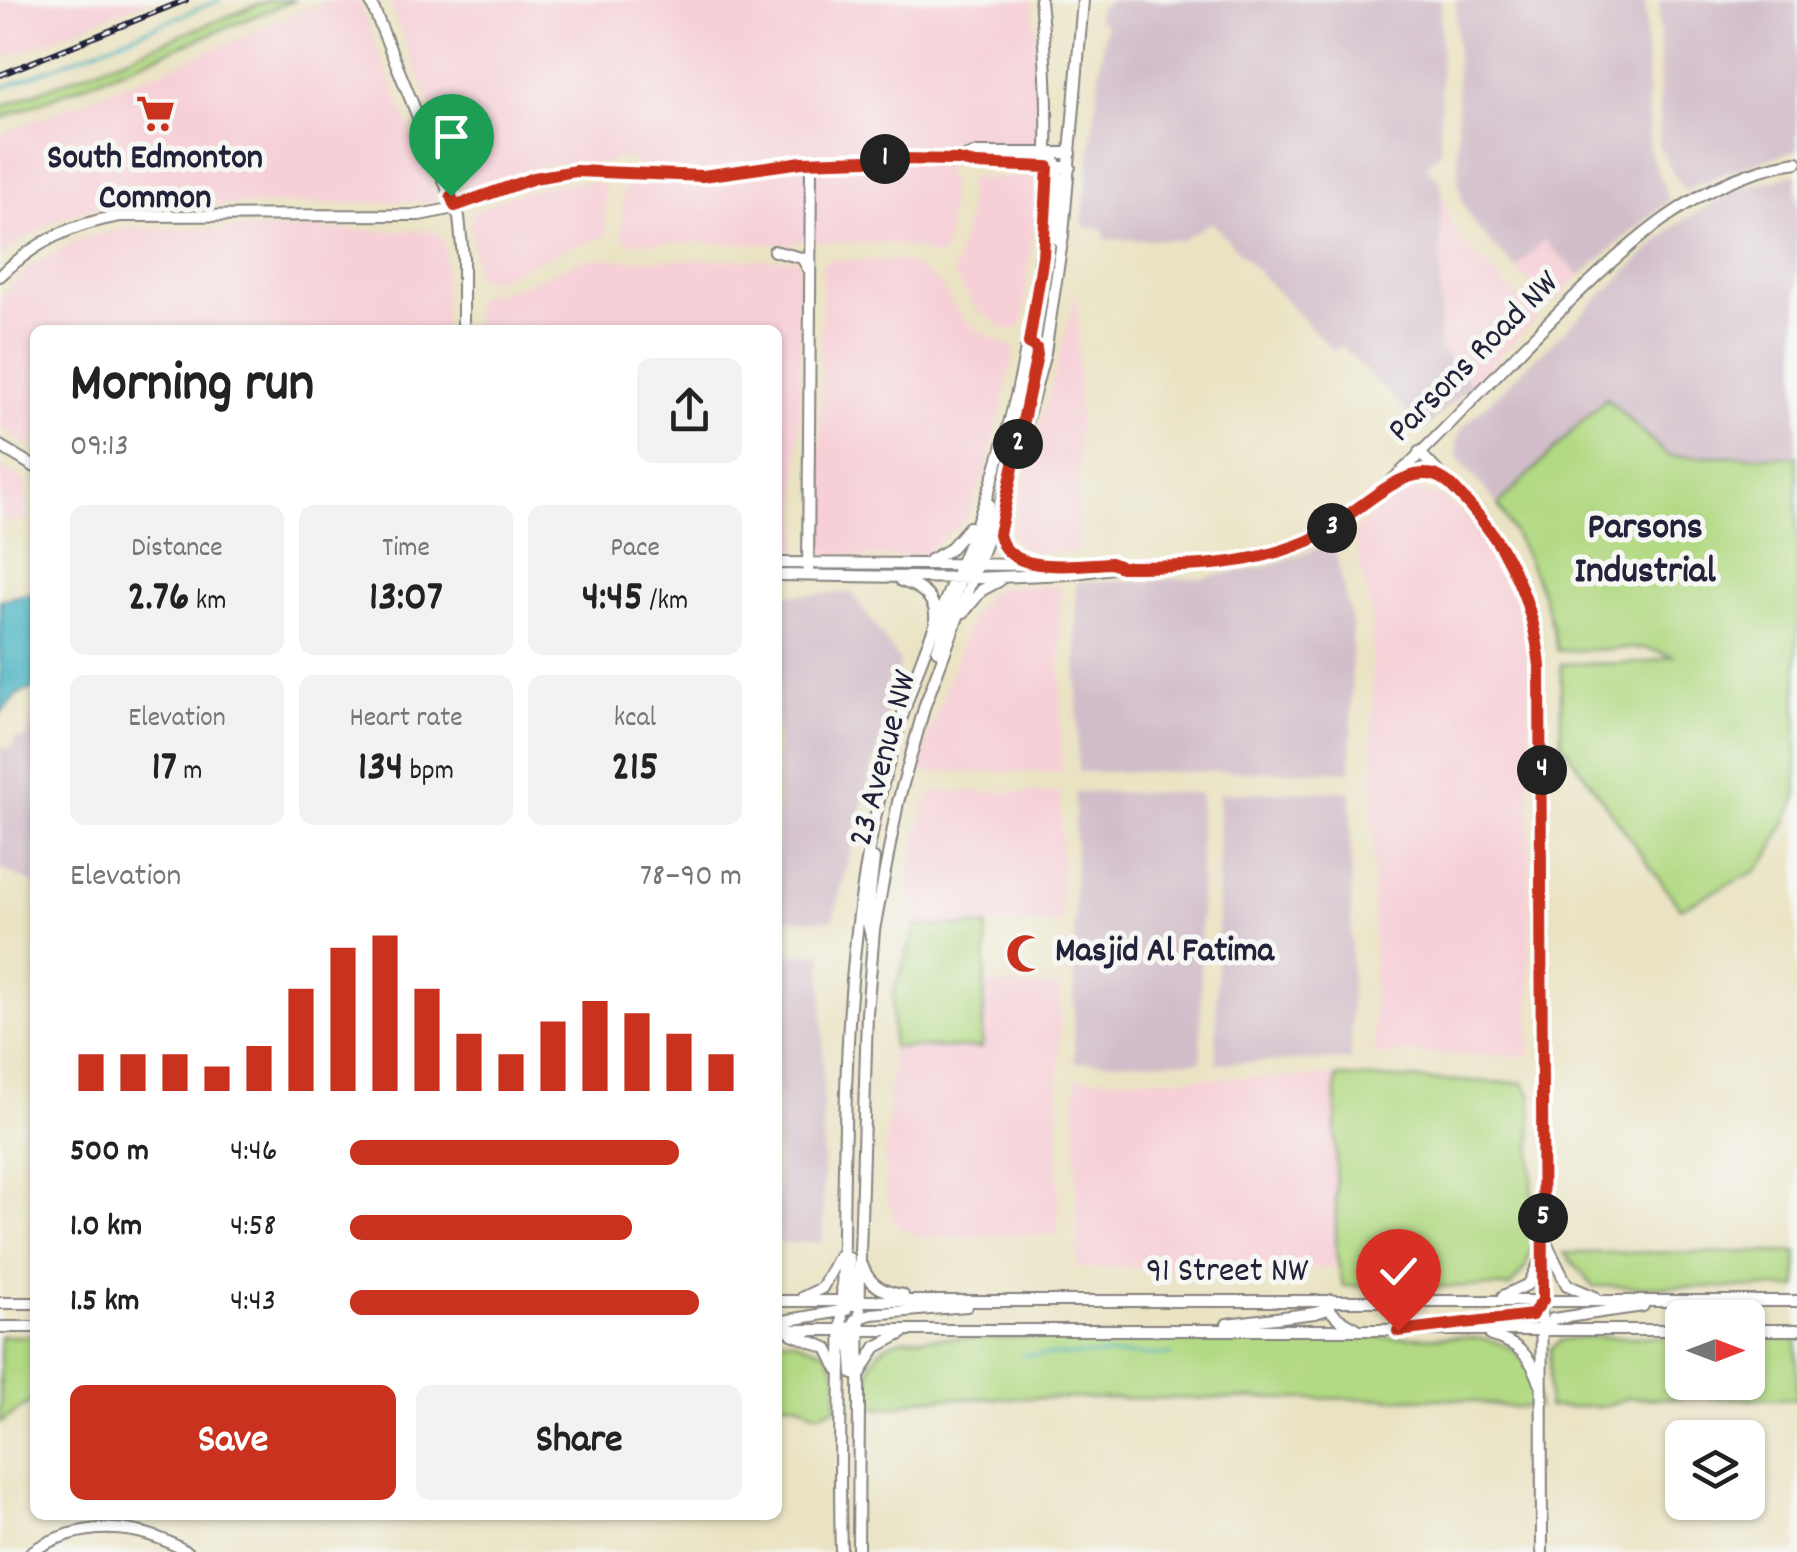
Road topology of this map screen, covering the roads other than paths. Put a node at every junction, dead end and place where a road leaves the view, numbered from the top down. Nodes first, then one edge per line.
1 (370, 0) edge
2 (1040, 0) edge
3 (1083, 0) edge
4 (1071, 152) junction
5 (1048, 153) junction
6 (958, 160) junction
7 (811, 161) junction
8 (1797, 162) edge
9 (1059, 167) junction
10 (455, 206) junction
11 (774, 251) dead end
12 (0, 276) edge
13 (811, 290) junction
14 (463, 325) edge
15 (1029, 343) junction
16 (0, 446) edge
17 (1419, 452) junction
18 (1016, 462) junction
19 (30, 463) edge
20 (993, 479) junction
21 (1448, 483) junction
22 (1383, 489) junction
23 (986, 499) junction
24 (894, 563) junction
25 (1046, 563) junction
26 (782, 564) edge
27 (1062, 564) junction
28 (1121, 567) junction
29 (808, 569) junction
30 (966, 571) junction
31 (782, 574) edge
32 (844, 576) junction
33 (1037, 576) junction
34 (888, 577) junction
35 (934, 626) junction
36 (925, 705) junction
37 (877, 813) junction
38 (872, 940) junction
39 (844, 1182) junction
40 (1543, 1232) junction
41 (843, 1240) junction
42 (860, 1254) junction
43 (782, 1300) edge
44 (782, 1300) edge
45 (939, 1300) junction
46 (1004, 1300) junction
47 (1489, 1300) junction
48 (1543, 1300) junction
49 (1610, 1300) junction
50 (1663, 1301) junction
51 (1797, 1301) edge
52 (30, 1303) edge
53 (1329, 1303) junction
54 (0, 1304) edge
55 (849, 1305) junction
56 (853, 1325) junction
57 (782, 1326) edge
58 (0, 1327) edge
59 (30, 1327) edge
60 (782, 1327) edge
61 (782, 1328) edge
62 (914, 1329) junction
63 (1176, 1329) junction
64 (1665, 1330) edge
65 (1765, 1330) edge
66 (1797, 1330) edge
67 (1390, 1331) junction
68 (1420, 1331) junction
69 (1543, 1331) junction
70 (1460, 1332) junction
71 (860, 1375) junction
72 (842, 1380) junction
73 (1542, 1389) junction
74 (859, 1450) junction
75 (32, 1552) edge
76 (186, 1552) edge
77 (840, 1552) edge
78 (858, 1552) edge
79 (1542, 1552) edge

1 - 10 main road
2 - 5 main road, 23 Avenue NW
3 - 4 main road, 23 Avenue NW
4 - 5 main road
4 - 9 main road, 23 Avenue NW
5 - 6 main road
5 - 9 main road, 23 Avenue NW
6 - 7 main road
6 - 9 main road
7 - 10 main road
7 - 13 main road
8 - 17 main road, Parsons Road NW
9 - 15 main road, 23 Avenue NW
9 - 18 main road, 23 Avenue NW
10 - 12 main road
10 - 14 main road
11 - 13 main road
13 - 29 main road
15 - 18 main road
15 - 20 main road, 23 Avenue NW
16 - 19 main road
17 - 21 main road
17 - 22 main road, Parsons Road NW
18 - 25 main road
18 - 30 main road, 23 Avenue NW
20 - 23 main road, 23 Avenue NW
20 - 30 main road
21 - 22 main road
21 - 40 main road
22 - 28 main road, Parsons Road NW
23 - 24 main road
23 - 30 main road, 23 Avenue NW
24 - 29 main road, Parsons Road NW
24 - 30 main road, Parsons Road NW
25 - 27 main road, Parsons Road NW
25 - 30 main road, Parsons Road NW
26 - 29 main road, Parsons Road NW
27 - 28 main road, Parsons Road NW
27 - 30 main road
28 - 33 main road, Parsons Road NW
29 - 31 main road, Parsons Road NW
29 - 32 main road, Parsons Road NW
30 - 32 main road
30 - 33 main road, Parsons Road NW
30 - 34 main road, Parsons Road NW
30 - 35 main road, 23 Avenue NW
30 - 36 main road
32 - 34 main road, Parsons Road NW
33 - 36 main road
34 - 35 main road
35 - 37 main road, 23 Avenue NW
36 - 38 main road, 23 Avenue NW
37 - 38 main road
37 - 39 main road, 23 Avenue NW
38 - 42 main road, 23 Avenue NW
39 - 41 main road, 23 Avenue NW
39 - 55 main road
40 - 47 main road
40 - 48 main road
40 - 49 main road
41 - 43 main road
41 - 55 main road, 23 Avenue NW
42 - 45 main road
42 - 55 main road, 23 Avenue NW
44 - 55 main road, 91 Street NW
45 - 46 main road, 91 Street NW
45 - 55 main road, 91 Street NW
46 - 53 main road, 91 Street NW
46 - 56 main road
47 - 48 main road, 91 Street NW
47 - 53 main road, 91 Street NW
48 - 49 main road, 91 Street NW
48 - 68 main road
48 - 69 main road
49 - 50 main road, 91 Street NW
50 - 51 main road, 91 Street NW
50 - 69 main road
52 - 54 main road
53 - 63 main road
53 - 67 main road
55 - 56 main road
55 - 57 main road
56 - 60 main road, 91 Street NW
56 - 62 main road, 91 Street NW
56 - 71 main road
56 - 72 main road
56 - 74 main road
58 - 59 main road
61 - 72 main road
62 - 63 main road, 91 Street NW
62 - 71 main road
63 - 67 main road, 91 Street NW
64 - 69 main road, 91 Street NW
65 - 66 main road
67 - 68 main road, 91 Street NW
68 - 70 main road, 91 Street NW
69 - 70 main road, 91 Street NW
69 - 73 main road
70 - 73 main road
71 - 74 main road
72 - 77 main road
73 - 79 main road
74 - 78 main road
75 - 76 main road

